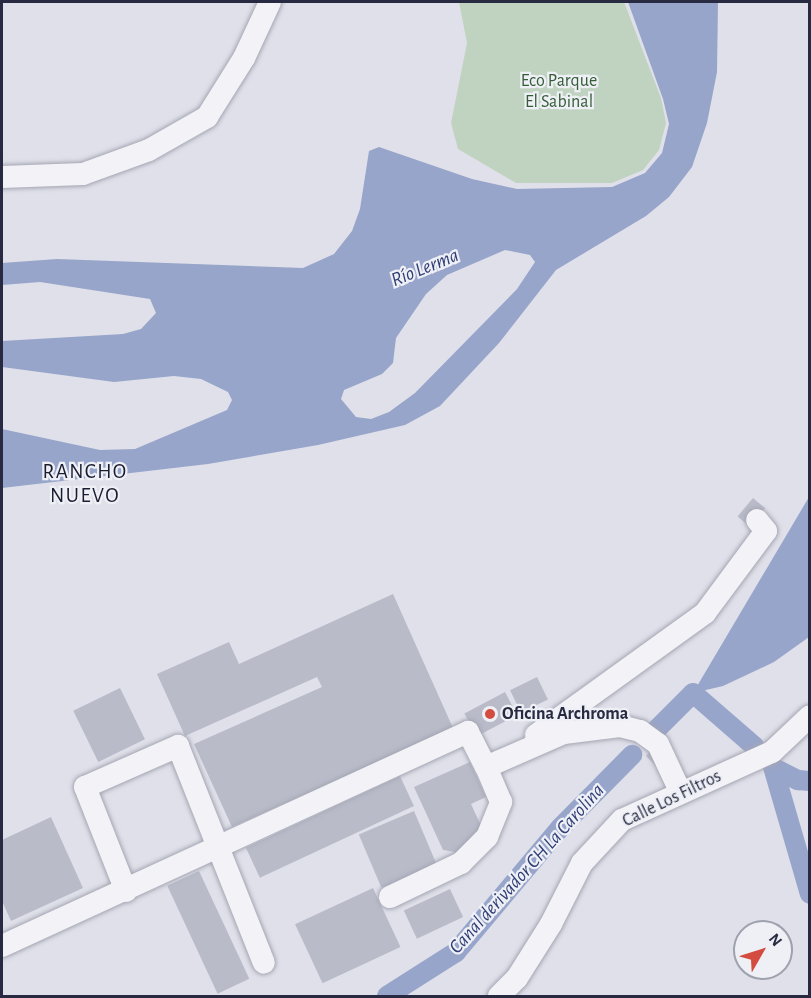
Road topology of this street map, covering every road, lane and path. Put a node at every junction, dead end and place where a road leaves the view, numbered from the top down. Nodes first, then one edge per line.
1 (270, 2) edge
2 (2, 177) edge
3 (757, 520) dead end
4 (810, 716) edge
5 (493, 764) junction
6 (680, 792) junction
7 (216, 847) junction
8 (126, 891) junction
9 (390, 897) dead end
10 (2, 946) edge
11 (264, 963) dead end
12 (499, 996) edge

1 - 2 street
3 - 5 street
4 - 6 street, Calle Los Filtros
5 - 6 street
5 - 7 street
5 - 9 street
6 - 12 street, Calle Los Filtros
7 - 8 street
7 - 8 street
7 - 11 street
8 - 10 street

